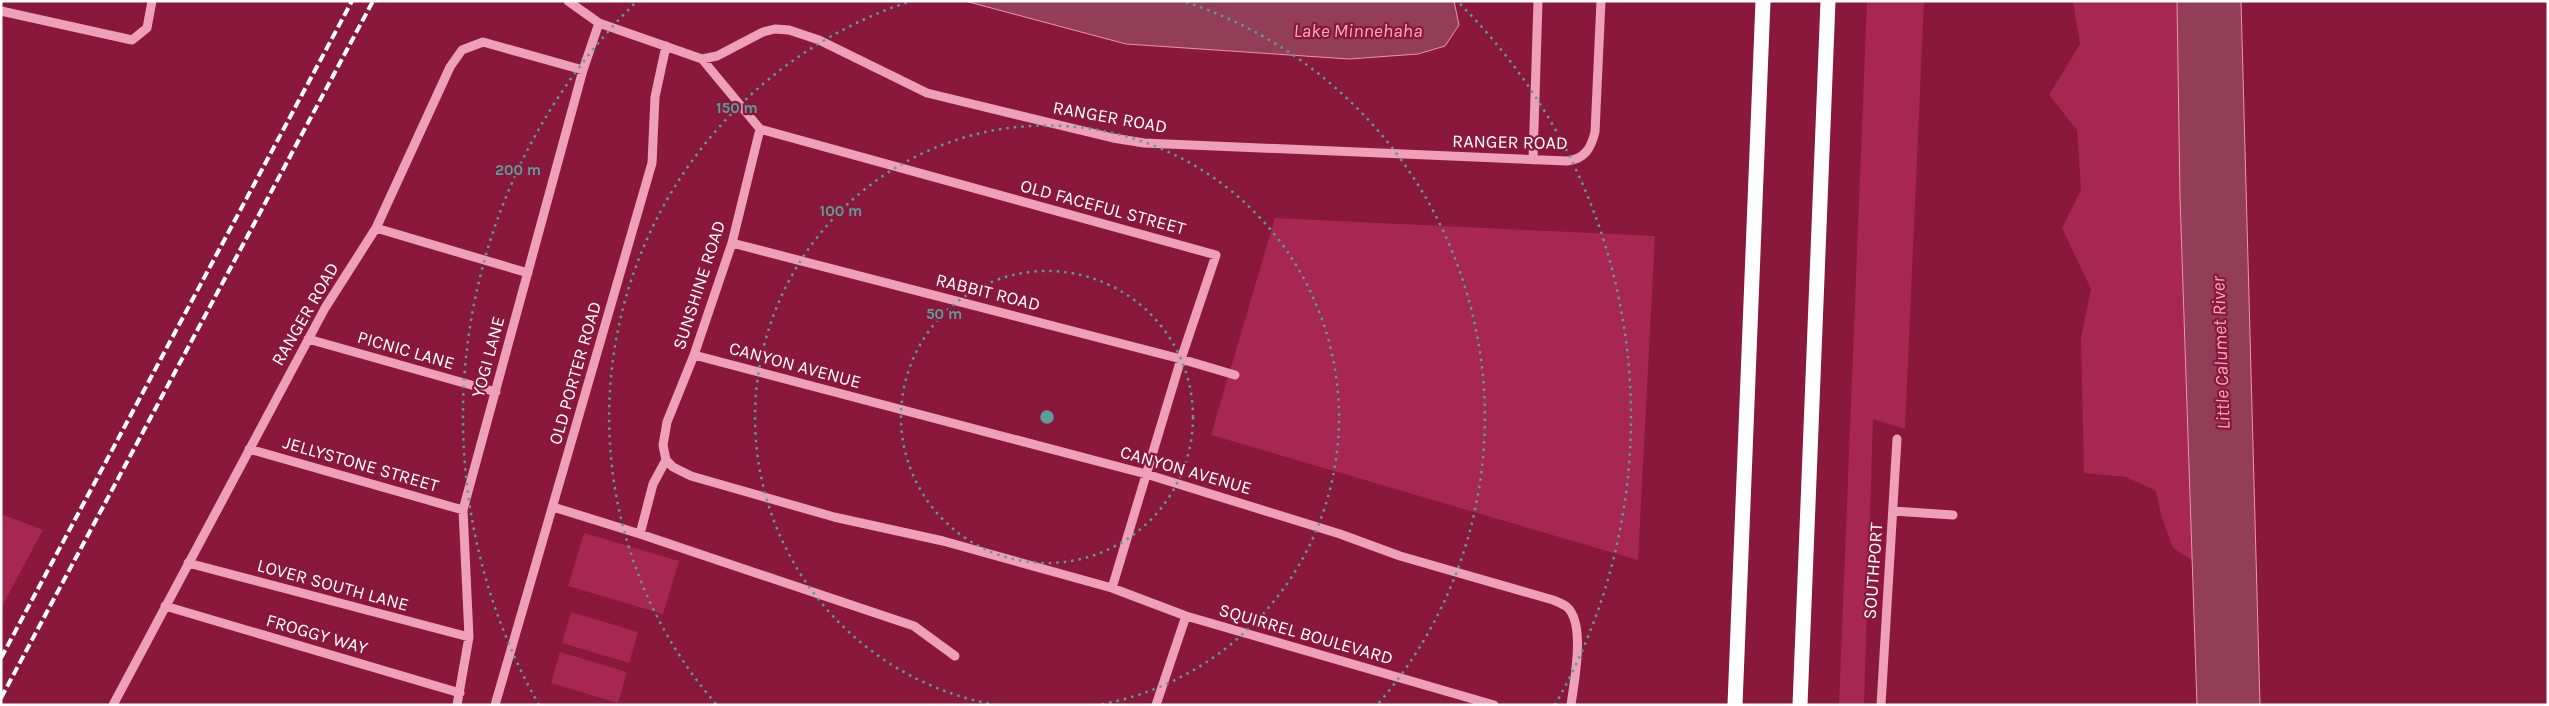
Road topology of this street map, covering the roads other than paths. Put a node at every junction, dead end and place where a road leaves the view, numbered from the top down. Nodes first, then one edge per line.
1 (152, 1) edge
2 (568, 1) edge
3 (1538, 1) edge
4 (1601, 1) edge
5 (1763, 1) edge
6 (1828, 1) edge
7 (1, 11) edge
8 (599, 23) junction
9 (666, 46) junction
10 (702, 58) junction
11 (583, 70) junction
12 (760, 129) junction
13 (1533, 160) junction
14 (376, 228) junction
15 (732, 243) junction
16 (528, 273) junction
17 (308, 339) junction
18 (694, 355) junction
19 (1181, 359) junction
20 (1235, 375) dead end
21 (496, 392) junction
22 (1898, 439) dead end
23 (250, 449) junction
24 (666, 460) junction
25 (1146, 474) junction
26 (554, 508) junction
27 (463, 510) junction
28 (1893, 511) junction
29 (1953, 516) dead end
30 (640, 534) junction
31 (188, 563) junction
32 (1112, 588) junction
33 (165, 606) junction
34 (1186, 616) junction
35 (469, 637) junction
36 (955, 656) dead end
37 (460, 693) junction
38 (113, 705) edge
39 (457, 705) edge
40 (496, 705) edge
41 (1156, 705) edge
42 (1494, 705) edge
43 (1572, 705) edge
44 (1735, 705) edge
45 (1800, 705) edge
46 (1881, 705) edge

1 - 7 street
2 - 8 street
3 - 13 street
4 - 13 street, RANGER ROAD
5 - 44 highway
6 - 45 highway
8 - 9 street
8 - 11 street, YOGI LANE
9 - 10 street
9 - 26 street, OLD PORTER ROAD
10 - 12 street
10 - 13 street, RANGER ROAD
11 - 14 street, RANGER ROAD
11 - 16 street, YOGI LANE
12 - 15 street, SUNSHINE ROAD
12 - 19 street, OLD FACEFUL STREET
14 - 16 street
14 - 17 street, RANGER ROAD
15 - 18 street, SUNSHINE ROAD
15 - 19 street, RABBIT ROAD
16 - 21 street, YOGI LANE
17 - 21 street, PICNIC LANE
17 - 23 street, RANGER ROAD
18 - 24 street, SUNSHINE ROAD
18 - 25 street, CANYON AVENUE
19 - 20 street, RABBIT ROAD
19 - 25 street, OLD FACEFUL STREET
21 - 27 street, YOGI LANE
22 - 28 street, SOUTHPORT
23 - 27 street, JELLYSTONE STREET
23 - 31 street, RANGER ROAD
24 - 30 street
24 - 32 street
25 - 32 street, OLD FACEFUL STREET
25 - 43 street, CANYON AVENUE
26 - 30 street
26 - 40 street, OLD PORTER ROAD
27 - 35 street, YOGI LANE
28 - 29 street
28 - 46 street, SOUTHPORT
30 - 36 street
31 - 33 street, RANGER ROAD
31 - 35 street, LOVER SOUTH LANE
32 - 34 street, SQUIRREL BOULEVARD
33 - 37 street, FROGGY WAY
33 - 38 street, RANGER ROAD
34 - 41 street
34 - 42 street, SQUIRREL BOULEVARD
35 - 37 street, YOGI LANE
37 - 39 street, YOGI LANE

